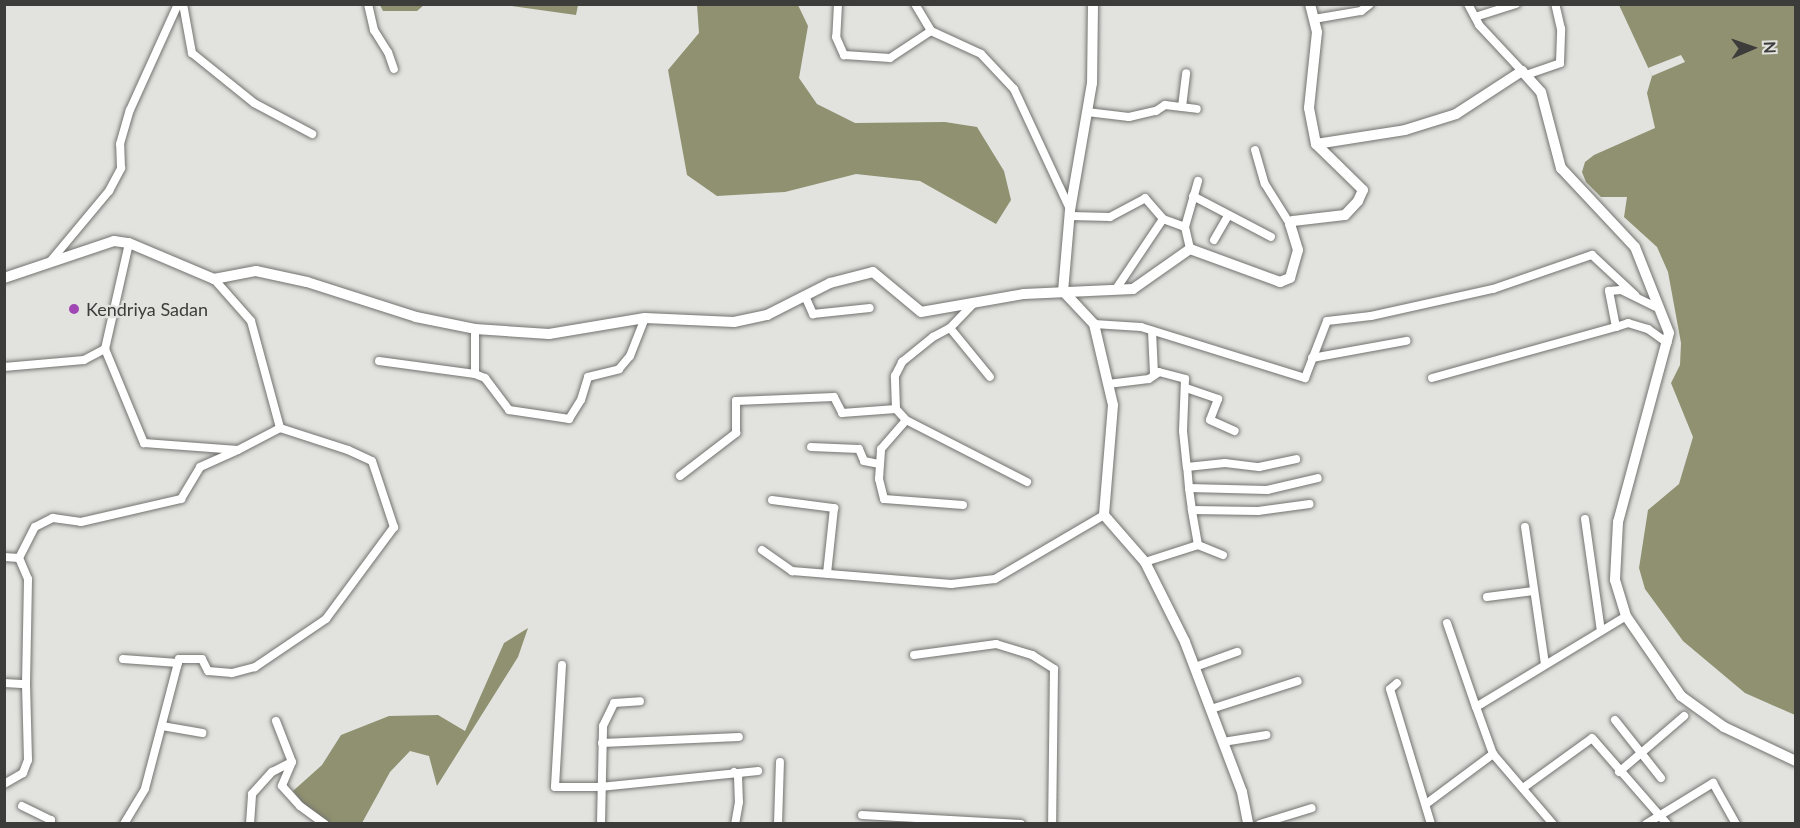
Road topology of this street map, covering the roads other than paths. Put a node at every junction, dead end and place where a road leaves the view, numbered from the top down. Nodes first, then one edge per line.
1 (178, 4) edge
2 (183, 4) edge
3 (368, 4) edge
4 (838, 4) edge
5 (915, 4) edge
6 (1093, 4) edge
7 (1310, 4) edge
8 (1370, 4) edge
9 (1468, 4) edge
10 (1516, 4) edge
11 (1555, 4) edge
12 (1475, 17) junction
13 (1314, 19) junction
14 (931, 31) junction
15 (394, 69) dead end
16 (1186, 73) dead end
17 (1524, 73) junction
18 (1182, 107) junction
19 (1197, 109) dead end
20 (1087, 112) junction
21 (312, 134) dead end
22 (1316, 144) junction
23 (1255, 150) dead end
24 (1198, 181) dead end
25 (1193, 196) junction
26 (1070, 213) junction
27 (1228, 216) junction
28 (1163, 219) junction
29 (1290, 224) junction
30 (1185, 227) junction
31 (1271, 237) dead end
32 (1214, 240) dead end
33 (129, 243) junction
34 (1190, 249) junction
35 (48, 264) junction
36 (4, 278) edge
37 (214, 279) junction
38 (1116, 289) junction
39 (1063, 291) junction
40 (1635, 295) junction
41 (805, 296) junction
42 (974, 303) junction
43 (870, 308) dead end
44 (1660, 309) junction
45 (645, 318) junction
46 (1094, 324) junction
47 (1616, 327) junction
48 (950, 328) junction
49 (475, 329) junction
50 (1152, 330) junction
51 (1406, 341) dead end
52 (1667, 343) junction
53 (105, 349) junction
54 (1312, 358) junction
55 (379, 361) dead end
56 (4, 367) edge
57 (1154, 373) junction
58 (475, 374) junction
59 (990, 376) dead end
60 (1432, 378) dead end
61 (1108, 384) junction
62 (1186, 388) junction
63 (896, 409) junction
64 (906, 420) junction
65 (280, 428) junction
66 (1235, 431) dead end
67 (811, 447) dead end
68 (238, 450) junction
69 (1296, 459) dead end
70 (880, 464) junction
71 (1187, 467) junction
72 (680, 476) dead end
73 (1318, 478) dead end
74 (1027, 482) dead end
75 (1189, 488) junction
76 (772, 500) dead end
77 (1310, 504) dead end
78 (963, 505) dead end
79 (1192, 510) junction
80 (1104, 515) junction
81 (1586, 519) dead end
82 (1525, 527) dead end
83 (1198, 545) junction
84 (762, 550) dead end
85 (1222, 555) dead end
86 (4, 557) edge
87 (19, 558) junction
88 (1144, 562) junction
89 (827, 574) junction
90 (1534, 591) junction
91 (1487, 597) dead end
92 (1626, 616) junction
93 (1448, 623) dead end
94 (1600, 631) junction
95 (1237, 652) dead end
96 (914, 655) dead end
97 (123, 659) dead end
98 (178, 663) junction
99 (1545, 664) junction
100 (562, 665) dead end
101 (1195, 667) junction
102 (1298, 681) dead end
103 (4, 683) edge
104 (1397, 683) dead end
105 (26, 684) junction
106 (640, 701) dead end
107 (1476, 707) junction
108 (1211, 709) junction
109 (1684, 716) dead end
110 (1615, 720) dead end
111 (276, 721) dead end
112 (162, 726) junction
113 (202, 733) dead end
114 (1266, 735) dead end
115 (739, 737) dead end
116 (1223, 742) junction
117 (602, 743) junction
118 (1641, 753) junction
119 (1493, 754) junction
120 (1796, 761) edge
121 (292, 762) junction
122 (780, 762) dead end
123 (758, 771) dead end
124 (734, 772) junction
125 (1619, 772) junction
126 (1661, 778) dead end
127 (4, 784) edge
128 (600, 787) junction
129 (1523, 788) junction
130 (1426, 804) junction
131 (22, 806) dead end
132 (1312, 808) dead end
133 (862, 815) dead end
134 (1658, 816) junction
135 (51, 824) edge
136 (124, 824) edge
137 (250, 824) edge
138 (325, 824) edge
139 (601, 824) edge
140 (735, 824) edge
141 (778, 824) edge
142 (1021, 824) edge
143 (1052, 824) edge
144 (1248, 824) edge
145 (1260, 824) edge
146 (1431, 824) edge
147 (1553, 824) edge
148 (1646, 824) edge
149 (1667, 824) edge
150 (1736, 824) edge

1 - 35 street
2 - 21 street
3 - 15 street
4 - 14 street
5 - 14 street
6 - 20 street
7 - 13 street
8 - 13 street
9 - 12 street
10 - 12 street
11 - 17 street
12 - 17 street
13 - 22 street
14 - 26 street
16 - 18 street
17 - 22 street
17 - 44 street
18 - 19 street
18 - 20 street
20 - 26 street
22 - 29 street
23 - 29 street
24 - 25 street
25 - 27 street
25 - 30 street
26 - 28 street
26 - 39 street
27 - 31 street
27 - 32 street
28 - 30 street
28 - 38 street
29 - 34 street
30 - 34 street
33 - 35 street
33 - 37 street
33 - 53 street
34 - 38 street
35 - 36 street
37 - 49 street
37 - 65 street
38 - 39 street
39 - 42 street
39 - 46 street
40 - 44 street
40 - 47 street
40 - 54 street
41 - 42 street
41 - 43 street
41 - 45 street
42 - 48 street
44 - 52 street
45 - 49 street
45 - 58 street
46 - 50 street
46 - 61 street
47 - 52 street
47 - 60 street
48 - 59 street
48 - 63 street
49 - 58 street
50 - 54 street
50 - 57 street
51 - 54 street
52 - 92 street
53 - 56 street
53 - 68 street
55 - 58 street
57 - 61 street
57 - 62 street
61 - 80 street
62 - 66 street
62 - 71 street
63 - 64 street
63 - 72 street
64 - 70 street
64 - 74 street
65 - 68 street
65 - 98 street
67 - 70 street
68 - 87 street
69 - 71 street
70 - 78 street
71 - 75 street
73 - 75 street
75 - 79 street
76 - 89 street
77 - 79 street
79 - 83 street
80 - 88 street
80 - 89 street
81 - 94 street
82 - 90 street
83 - 85 street
83 - 88 street
84 - 89 street
86 - 87 street
87 - 105 street
88 - 101 street
90 - 91 street
90 - 99 street
92 - 94 street
92 - 120 street
93 - 107 street
94 - 99 street
95 - 101 street
96 - 143 street
97 - 98 street
98 - 112 street
99 - 107 street
100 - 128 street
101 - 108 street
102 - 108 street
103 - 105 street
104 - 130 street
105 - 127 street
106 - 117 street
107 - 119 street
108 - 116 street
109 - 118 street
110 - 118 street
111 - 121 street
112 - 113 street
112 - 136 street
114 - 116 street
115 - 117 street
116 - 144 street
117 - 128 street
118 - 125 street
118 - 126 street
119 - 129 street
119 - 130 street
121 - 137 street
121 - 138 street
122 - 141 street
123 - 124 street
124 - 128 street
124 - 140 street
125 - 129 street
125 - 134 street
128 - 139 street
129 - 147 street
130 - 146 street
131 - 135 street
132 - 145 street
133 - 142 street
134 - 148 street
134 - 149 street
134 - 150 street

